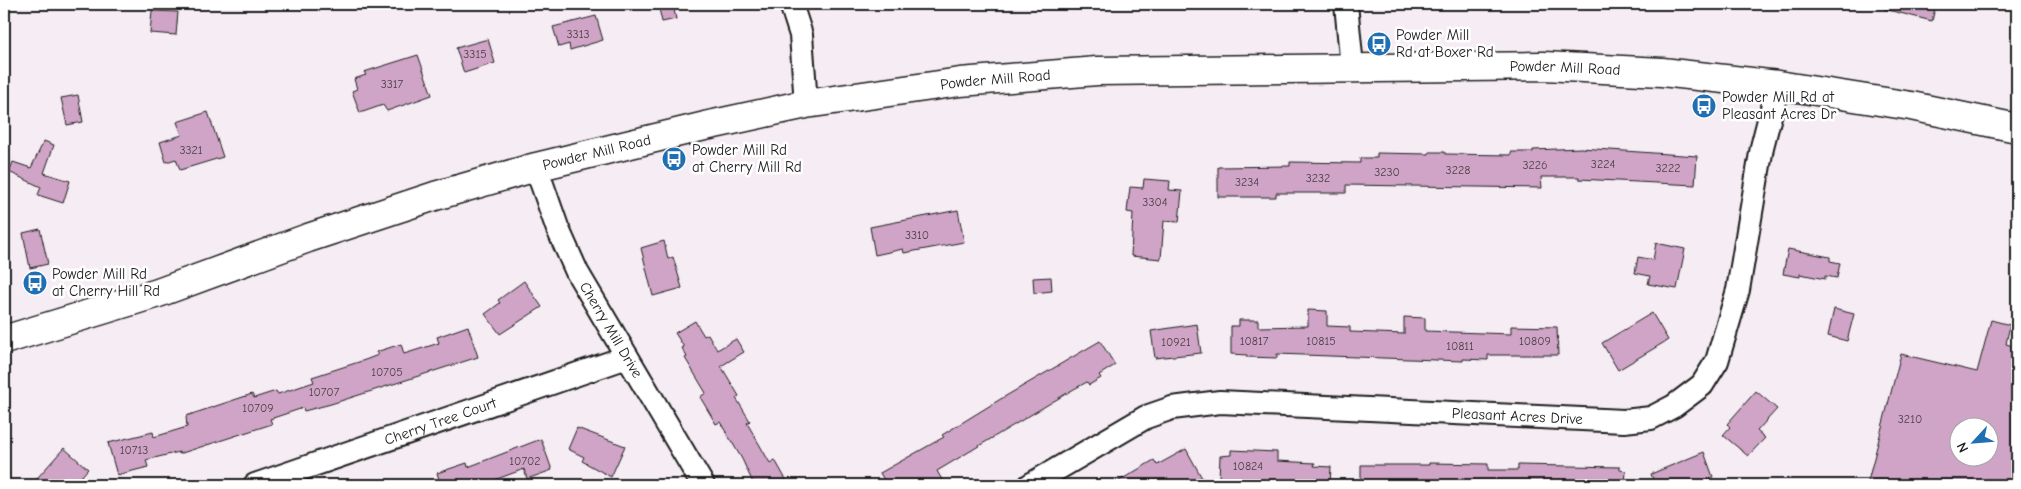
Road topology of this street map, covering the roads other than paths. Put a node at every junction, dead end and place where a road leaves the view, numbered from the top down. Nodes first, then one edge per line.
1 (791, 4) edge
2 (1346, 4) edge
3 (1352, 67) junction
4 (1778, 85) junction
5 (806, 104) junction
6 (2017, 128) edge
7 (536, 167) junction
8 (4, 340) edge
9 (627, 357) junction
10 (255, 485) edge
11 (703, 485) edge
12 (1030, 485) edge

1 - 5 street
2 - 3 street
3 - 4 main road, Powder Mill Road
3 - 5 main road, Powder Mill Road
4 - 6 main road, Powder Mill Road
4 - 12 street, Pleasant Acres Drive
5 - 7 main road, Powder Mill Road
7 - 8 main road, Powder Mill Road
7 - 9 street, Cherry Mill Drive
9 - 10 street, Cherry Tree Court
9 - 11 street, Cherry Mill Drive

